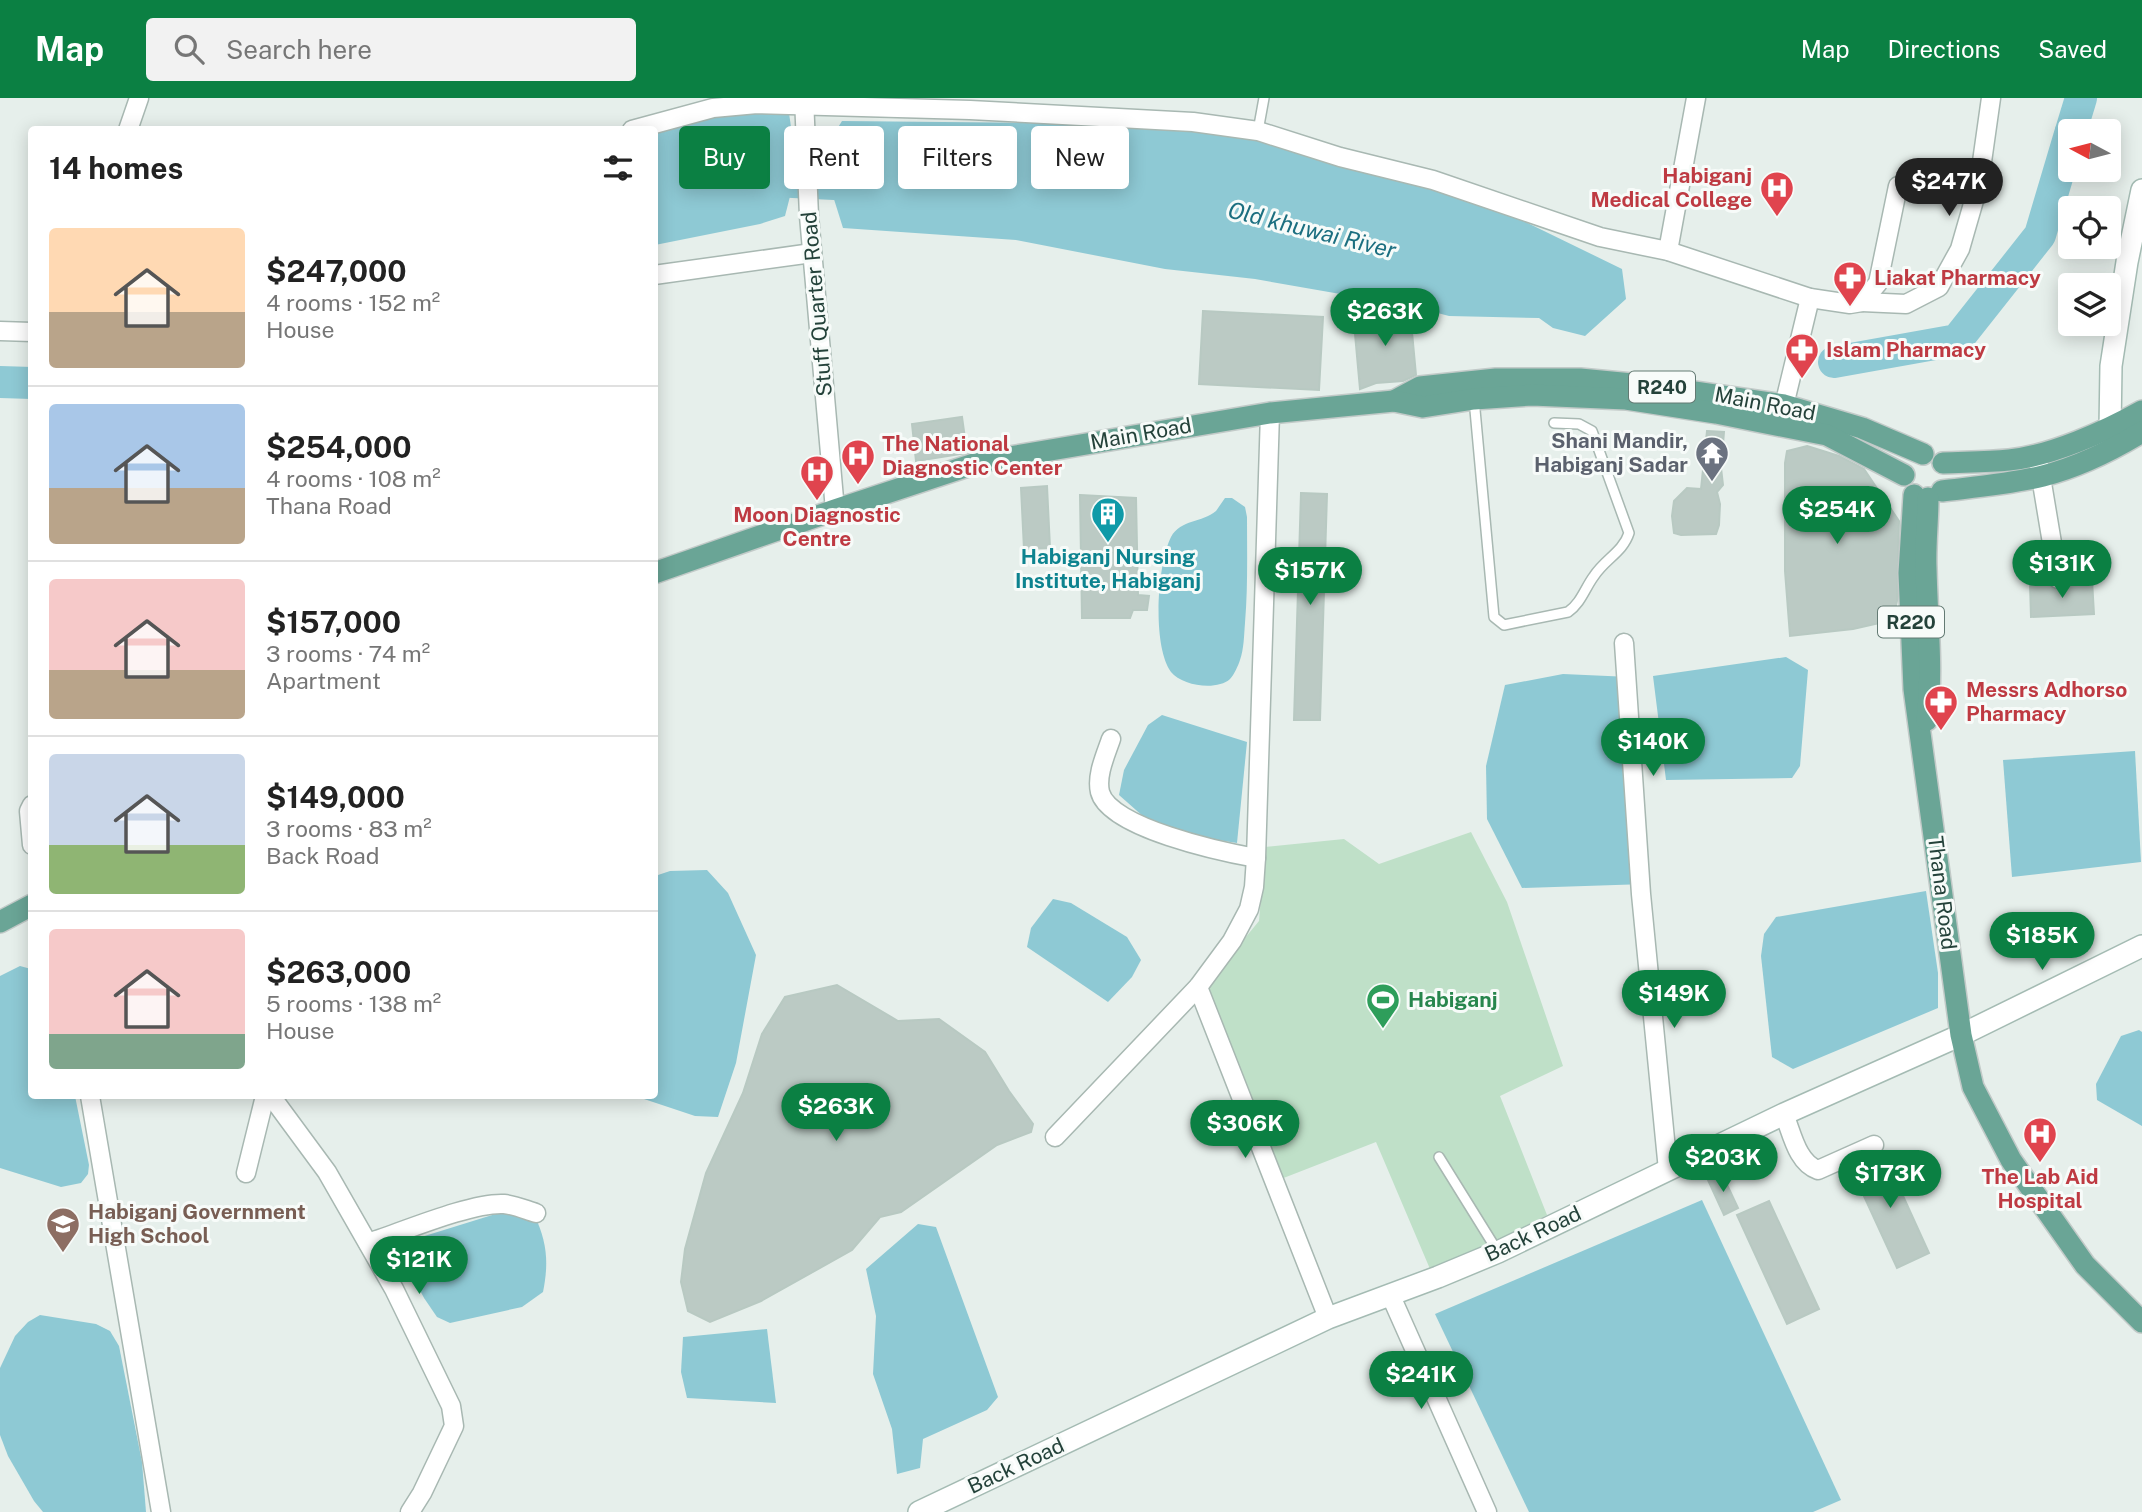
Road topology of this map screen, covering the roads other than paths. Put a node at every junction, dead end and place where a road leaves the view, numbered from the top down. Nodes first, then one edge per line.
1 (139, 98) edge
2 (1264, 98) edge
3 (1696, 98) edge
4 (1991, 98) edge
5 (803, 102) edge
6 (972, 104) edge
7 (129, 126) edge
8 (647, 126) edge
9 (1258, 131) junction
10 (1898, 186) dead end
11 (2142, 190) edge
12 (1668, 251) junction
13 (812, 253) junction
14 (658, 274) edge
15 (1810, 298) junction
16 (1862, 302) junction
17 (0, 331) edge
18 (28, 332) edge
19 (1474, 399) junction
20 (1394, 401) junction
21 (2142, 411) edge
22 (1270, 412) junction
23 (1781, 415) junction
24 (1554, 423) dead end
25 (2110, 429) junction
26 (2142, 432) edge
27 (1923, 454) junction
28 (2037, 454) junction
29 (1944, 463) junction
30 (1904, 475) junction
31 (2043, 476) junction
32 (1928, 495) junction
33 (835, 510) junction
34 (658, 572) edge
35 (2057, 579) dead end
36 (1623, 643) dead end
37 (1111, 739) dead end
38 (1256, 858) junction
39 (28, 907) edge
40 (0, 922) edge
41 (2142, 946) edge
42 (1198, 987) junction
43 (1961, 1035) junction
44 (91, 1099) edge
45 (264, 1099) edge
46 (273, 1099) edge
47 (1784, 1114) junction
48 (1055, 1137) dead end
49 (1874, 1145) dead end
50 (1439, 1157) dead end
51 (1668, 1170) junction
52 (246, 1173) dead end
53 (536, 1213) dead end
54 (368, 1243) junction
55 (1498, 1252) junction
56 (1390, 1294) junction
57 (1328, 1318) junction
58 (2142, 1322) edge
59 (161, 1512) edge
60 (410, 1512) edge
61 (919, 1512) edge
62 (1487, 1512) edge

1 - 7 street
2 - 9 lane
3 - 12 street
4 - 16 street
5 - 6 street
5 - 8 street
5 - 13 street, Stuff Quarter Road
6 - 9 street
9 - 12 street
10 - 16 street
11 - 25 street
12 - 15 street
13 - 14 street
13 - 33 street, Stuff Quarter Road
15 - 16 street
15 - 23 street
17 - 18 street
19 - 20 main road, Main Road / R240
19 - 23 main road, Main Road / R240
19 - 24 lane
20 - 22 main road, Main Road / R240
20 - 23 main road, Main Road / R240
21 - 25 main road, R240
22 - 33 main road, Main Road / R240
22 - 38 street
23 - 27 main road, Main Road / R240
23 - 30 main road, Main Road / R240
25 - 28 main road, R240
26 - 31 main road
27 - 29 main road, R240
27 - 30 main road
28 - 29 main road, R240
28 - 31 street
29 - 32 main road
30 - 32 main road
31 - 32 main road
31 - 35 street
32 - 43 main road, Thana Road / R220
33 - 34 main road, Main Road / R240
36 - 51 street
37 - 38 street
38 - 42 street
39 - 40 main road
41 - 43 street, Back Road
42 - 48 street
42 - 57 street
43 - 47 street, Back Road
43 - 58 main road, R220
44 - 59 street
45 - 52 street
46 - 54 street
47 - 49 street
47 - 51 street, Back Road
50 - 55 lane
51 - 55 street, Back Road
53 - 54 street
54 - 60 street
55 - 56 street, Back Road
56 - 57 street, Back Road
56 - 62 street
57 - 61 street, Back Road

